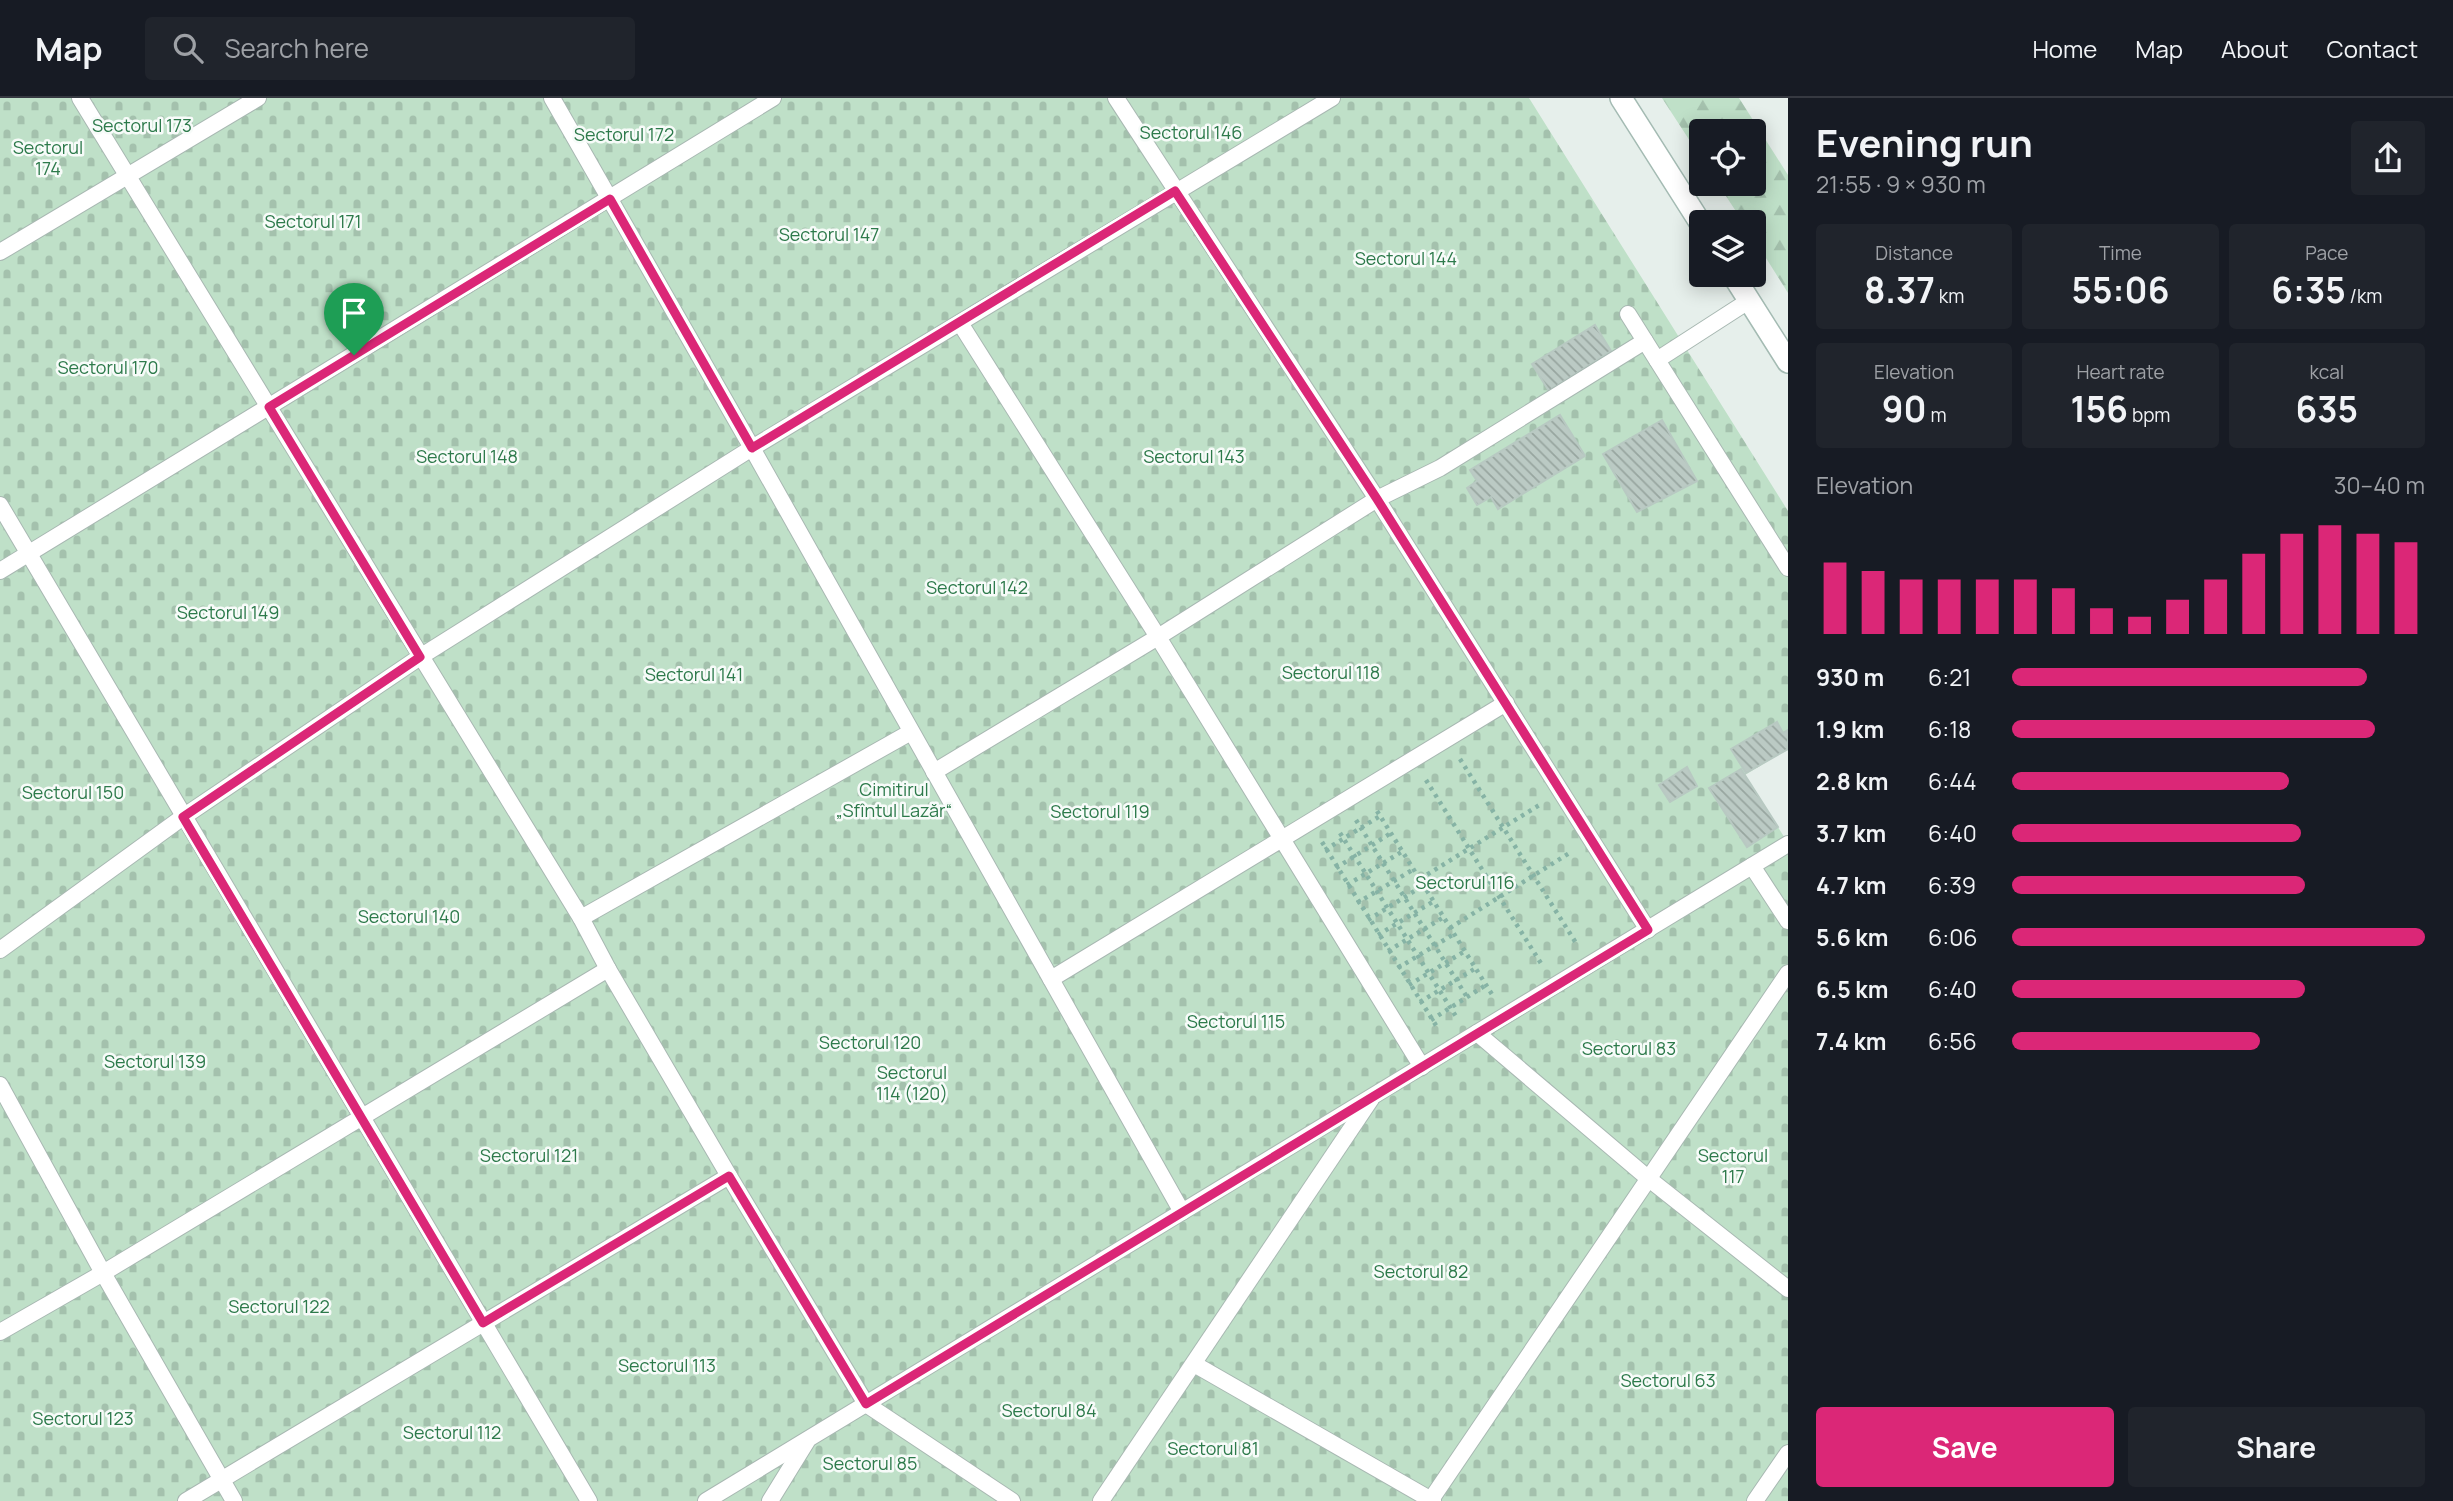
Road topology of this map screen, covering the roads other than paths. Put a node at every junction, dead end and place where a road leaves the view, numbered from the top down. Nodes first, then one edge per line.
1 (80, 98) edge
2 (258, 98) edge
3 (552, 98) edge
4 (773, 98) edge
5 (1116, 98) edge
6 (1332, 98) edge
7 (1621, 98) edge
8 (127, 176) junction
9 (1175, 191) junction
10 (610, 199) junction
11 (1692, 210) edge
12 (0, 252) edge
13 (1741, 287) edge
14 (1749, 300) junction
15 (1628, 314) dead end
16 (960, 323) junction
17 (1645, 341) junction
18 (1657, 360) junction
19 (1788, 362) edge
20 (269, 407) junction
21 (752, 448) junction
22 (1377, 499) junction
23 (0, 505) edge
24 (29, 553) junction
25 (1788, 568) edge
26 (0, 571) edge
27 (1158, 637) junction
28 (420, 657) junction
29 (1506, 703) junction
30 (911, 732) junction
31 (934, 772) junction
32 (183, 817) junction
33 (1281, 840) junction
34 (1788, 844) edge
35 (1752, 866) junction
36 (581, 918) junction
37 (1788, 921) edge
38 (1648, 930) junction
39 (0, 950) edge
40 (608, 969) junction
41 (1788, 973) edge
42 (1051, 979) junction
43 (1477, 1033) junction
44 (1422, 1067) junction
45 (0, 1084) edge
46 (1374, 1095) junction
47 (361, 1118) junction
48 (729, 1176) junction
49 (1649, 1179) junction
50 (1182, 1212) junction
51 (103, 1273) junction
52 (1788, 1289) edge
53 (483, 1323) junction
54 (0, 1332) edge
55 (1194, 1363) junction
56 (866, 1404) junction
57 (808, 1439) junction
58 (1788, 1453) edge
59 (222, 1479) junction
60 (186, 1501) edge
61 (234, 1501) edge
62 (589, 1501) edge
63 (706, 1501) edge
64 (770, 1501) edge
65 (1012, 1501) edge
66 (1101, 1501) edge
67 (1431, 1501) edge
68 (1755, 1501) edge

1 - 8 lane
2 - 8 lane
3 - 10 lane
4 - 10 lane
5 - 9 lane
6 - 9 lane
7 - 11 main road
8 - 12 lane
8 - 20 lane
9 - 16 lane
9 - 22 lane
10 - 20 lane
10 - 21 lane
13 - 14 main road
14 - 18 lane
14 - 19 main road
15 - 17 lane
16 - 21 lane
16 - 27 lane
17 - 18 lane
17 - 22 lane
18 - 25 lane
20 - 24 lane
20 - 28 lane
21 - 28 lane
21 - 30 lane
22 - 27 lane
22 - 29 lane
23 - 24 lane
24 - 26 lane
24 - 32 lane
27 - 31 lane
27 - 33 lane
28 - 32 lane
28 - 36 lane
29 - 33 lane
29 - 38 lane
30 - 31 lane
30 - 36 lane
31 - 42 lane
32 - 39 lane
32 - 47 lane
33 - 42 lane
33 - 44 lane
34 - 35 lane
35 - 37 lane
35 - 38 lane
36 - 40 lane
38 - 43 lane
40 - 47 lane
40 - 48 lane
41 - 49 lane
42 - 50 lane
43 - 44 lane
43 - 49 lane
44 - 46 lane
45 - 51 lane
46 - 50 lane
46 - 55 lane
47 - 51 lane
47 - 53 lane
48 - 53 lane
48 - 56 lane
49 - 52 lane
49 - 67 lane
50 - 56 lane
51 - 54 lane
51 - 59 lane
53 - 59 lane
53 - 62 lane
55 - 66 lane
55 - 67 lane
56 - 57 lane
56 - 65 lane
57 - 63 lane
57 - 64 lane
58 - 68 lane
59 - 60 lane
59 - 61 lane

